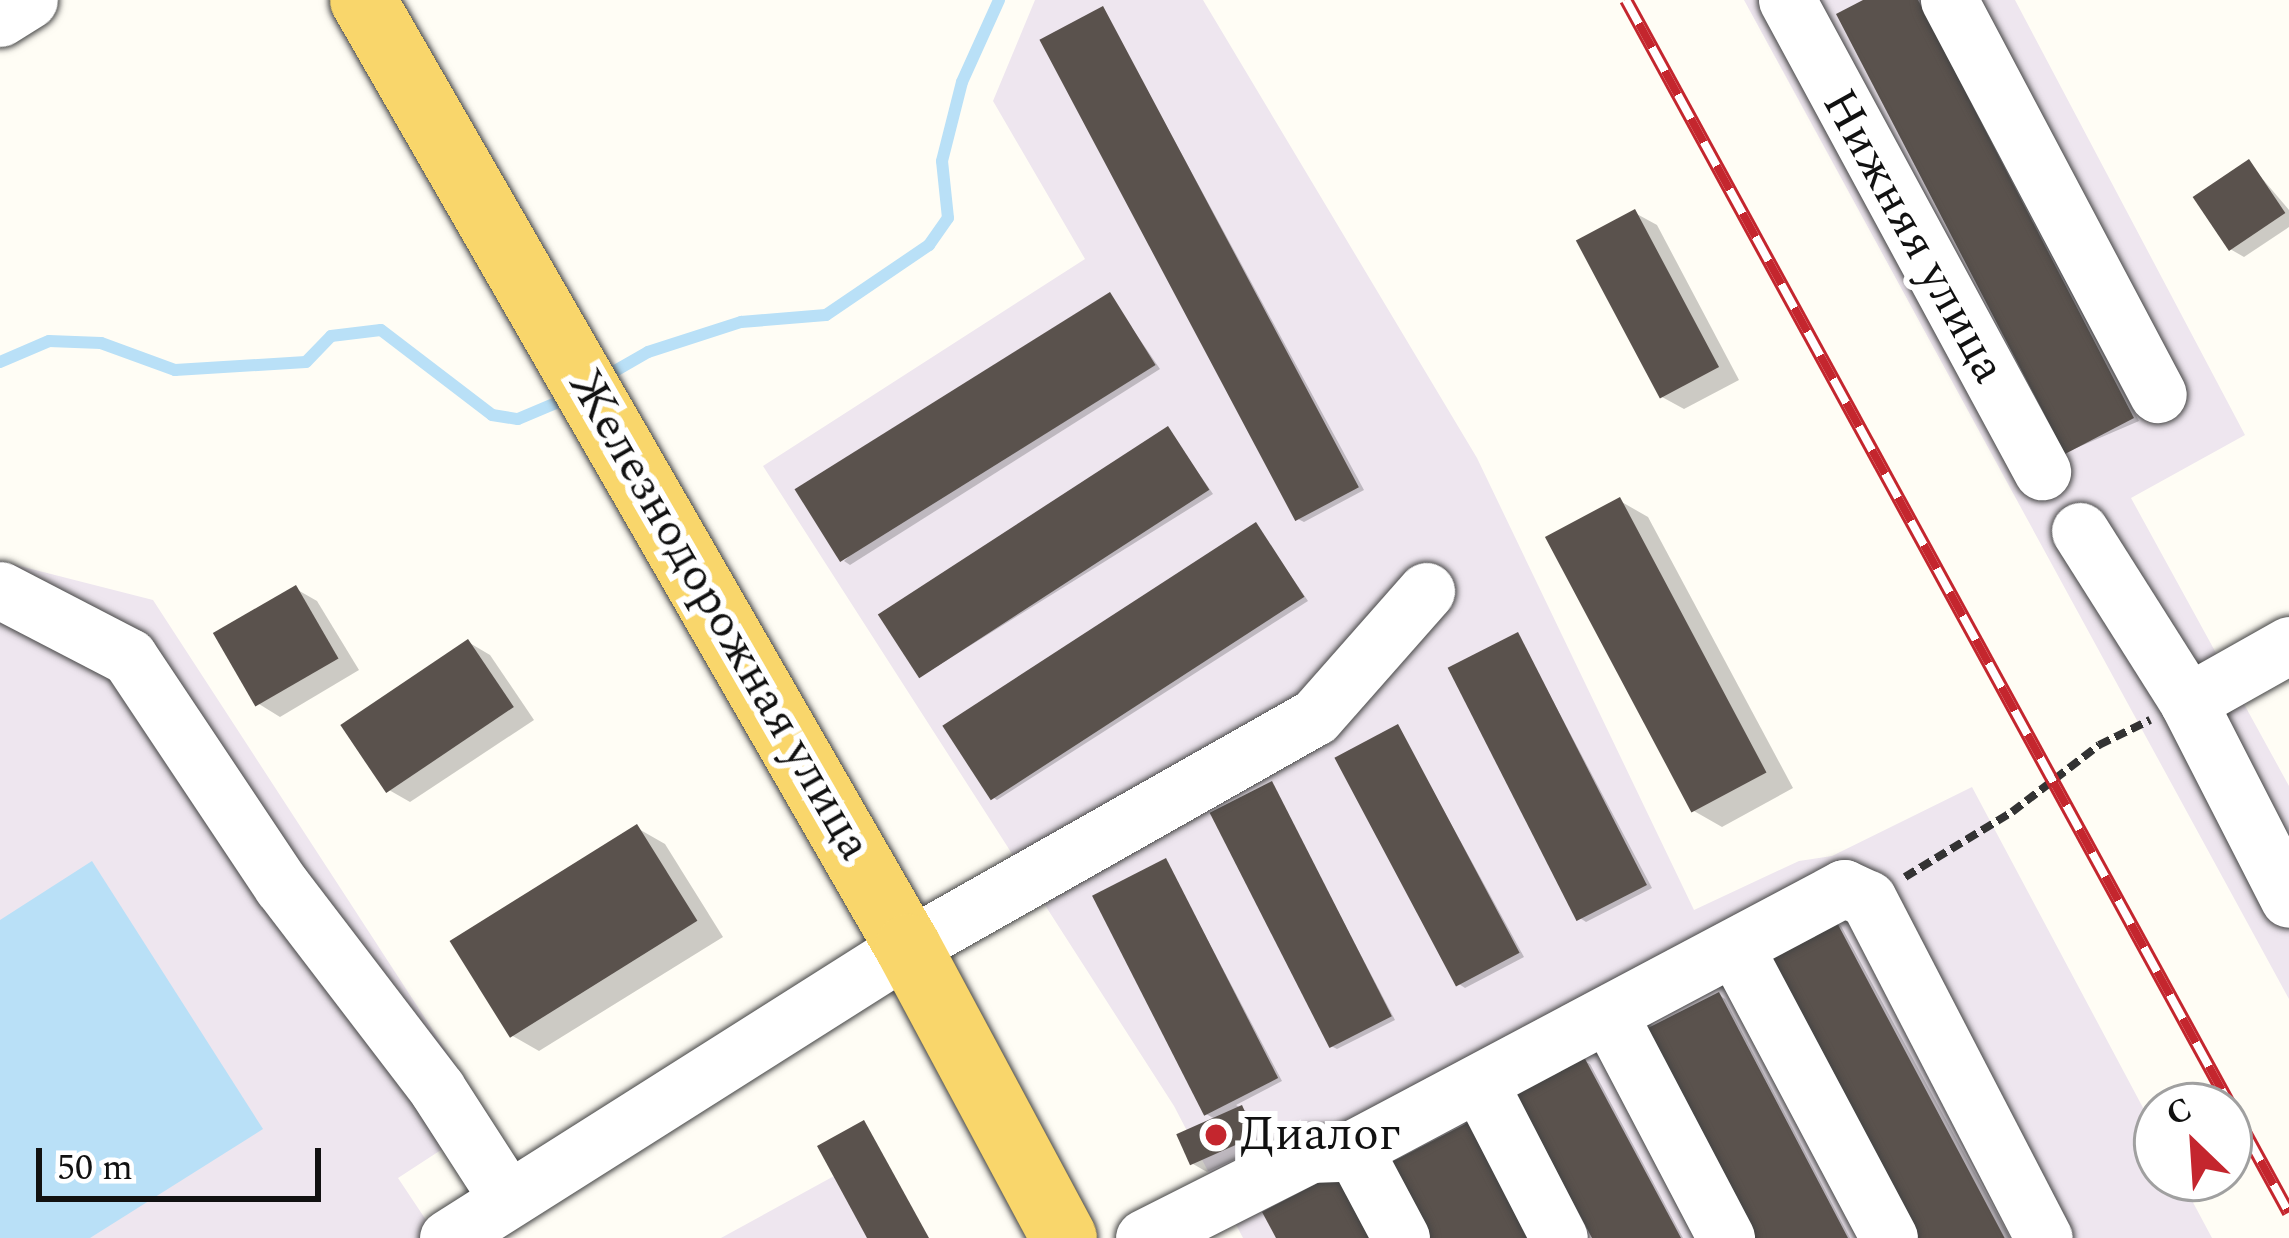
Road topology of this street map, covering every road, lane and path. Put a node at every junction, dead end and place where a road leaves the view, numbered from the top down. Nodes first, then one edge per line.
1 (29, 0) edge
2 (363, 0) edge
3 (1949, 0) edge
4 (1787, 1) edge
5 (0, 18) edge
6 (2158, 394) dead end
7 (2042, 471) dead end
8 (2080, 531) dead end
9 (0, 590) edge
10 (1426, 591) dead end
11 (2289, 645) edge
12 (2188, 702) junction
13 (1868, 899) junction
14 (2289, 899) edge
15 (908, 946) junction
16 (1735, 948) junction
17 (1609, 1016) junction
18 (1479, 1083) junction
19 (1353, 1148) junction
20 (508, 1199) junction
21 (1226, 1221) edge
22 (448, 1238) edge
23 (1064, 1238) edge
24 (1144, 1238) edge
25 (1401, 1238) edge
26 (1559, 1238) edge
27 (1726, 1238) edge
28 (1889, 1238) edge
29 (2044, 1238) edge

1 - 5 street
2 - 15 main road, Железнодорожная улица
3 - 6 street
4 - 7 street, Нижняя улица
8 - 12 street
9 - 20 street
10 - 15 street
11 - 12 street
12 - 13 path
12 - 14 street
13 - 16 street
13 - 29 street
15 - 20 street
15 - 23 main road, Железнодорожная улица
16 - 17 street
16 - 28 street
17 - 18 street
17 - 27 street
18 - 19 street
18 - 26 street
19 - 21 street
19 - 25 street
20 - 22 street
21 - 24 street

